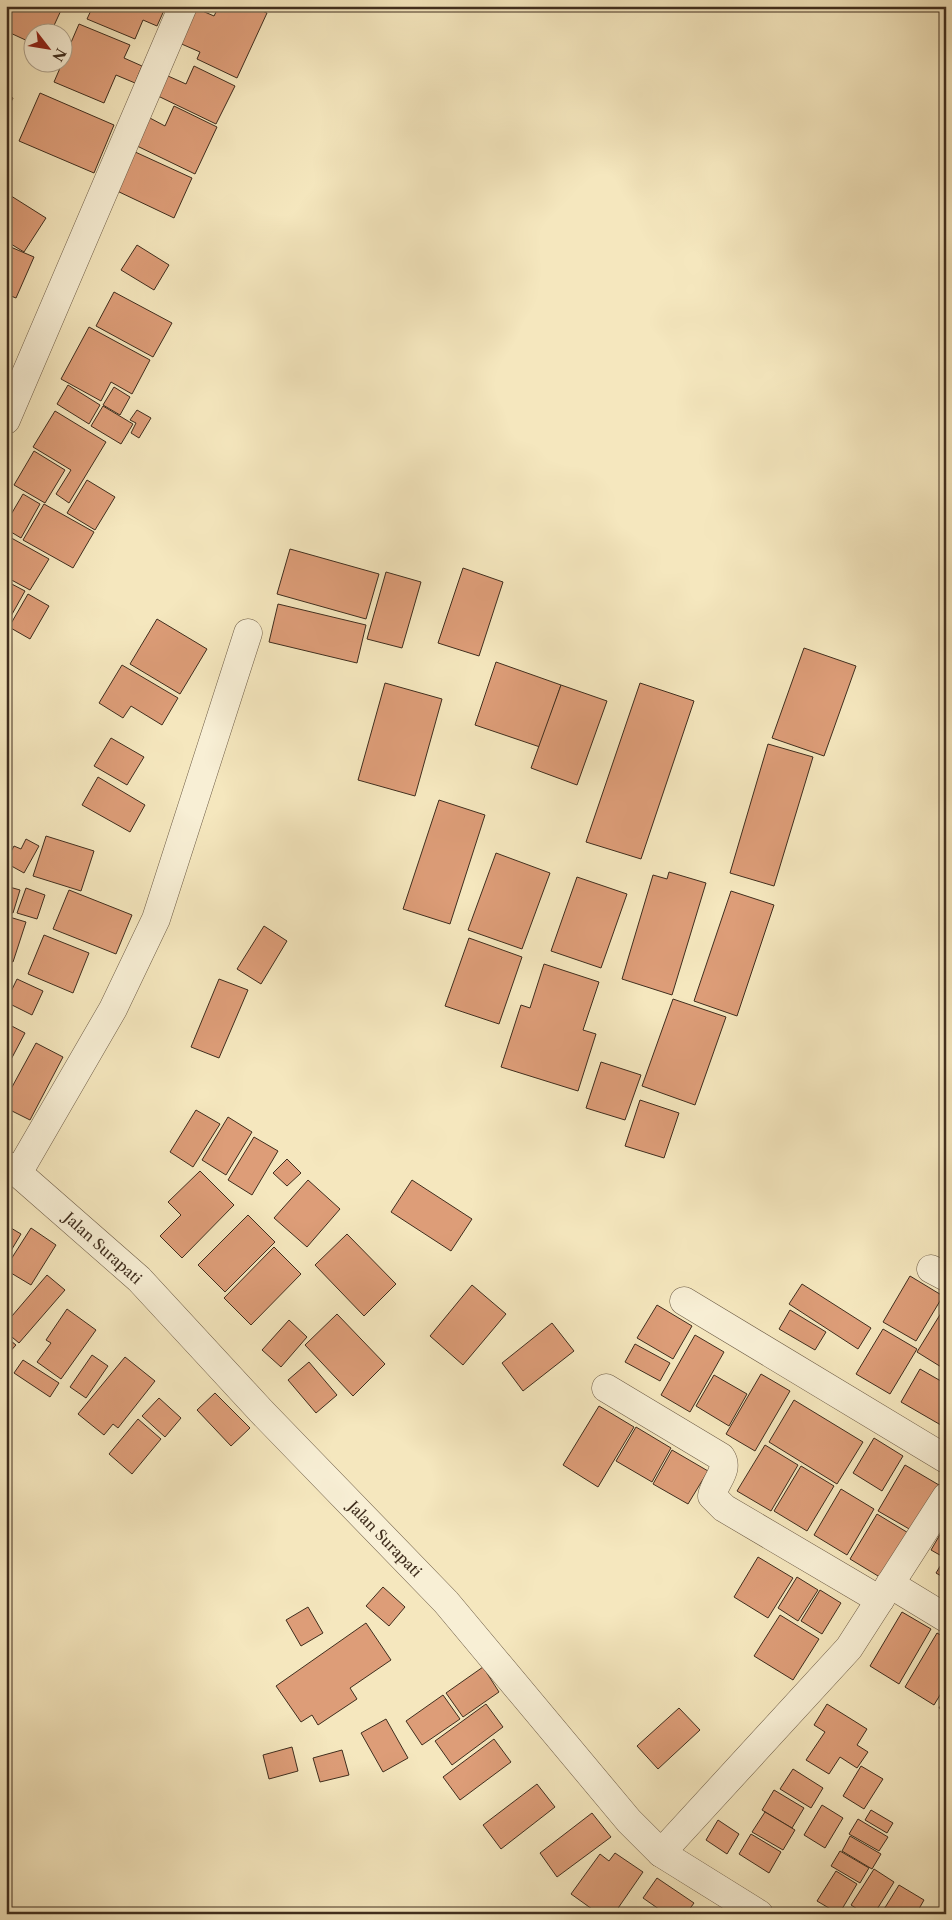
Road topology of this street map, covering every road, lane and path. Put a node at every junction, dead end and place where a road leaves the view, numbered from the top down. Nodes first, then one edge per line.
1 (183, 6) edge
2 (6, 420) edge
3 (248, 633) dead end
4 (12, 1169) edge
5 (684, 1301) dead end
6 (606, 1388) dead end
7 (946, 1459) edge
8 (946, 1497) edge
9 (885, 1592) junction
10 (946, 1618) edge
11 (661, 1852) junction
12 (759, 1914) edge

1 - 2 street
3 - 4 street
4 - 11 street, Jalan Surapati
5 - 7 street
6 - 9 street
8 - 9 street
9 - 10 street
9 - 11 street
11 - 12 street, Jalan Surapati

